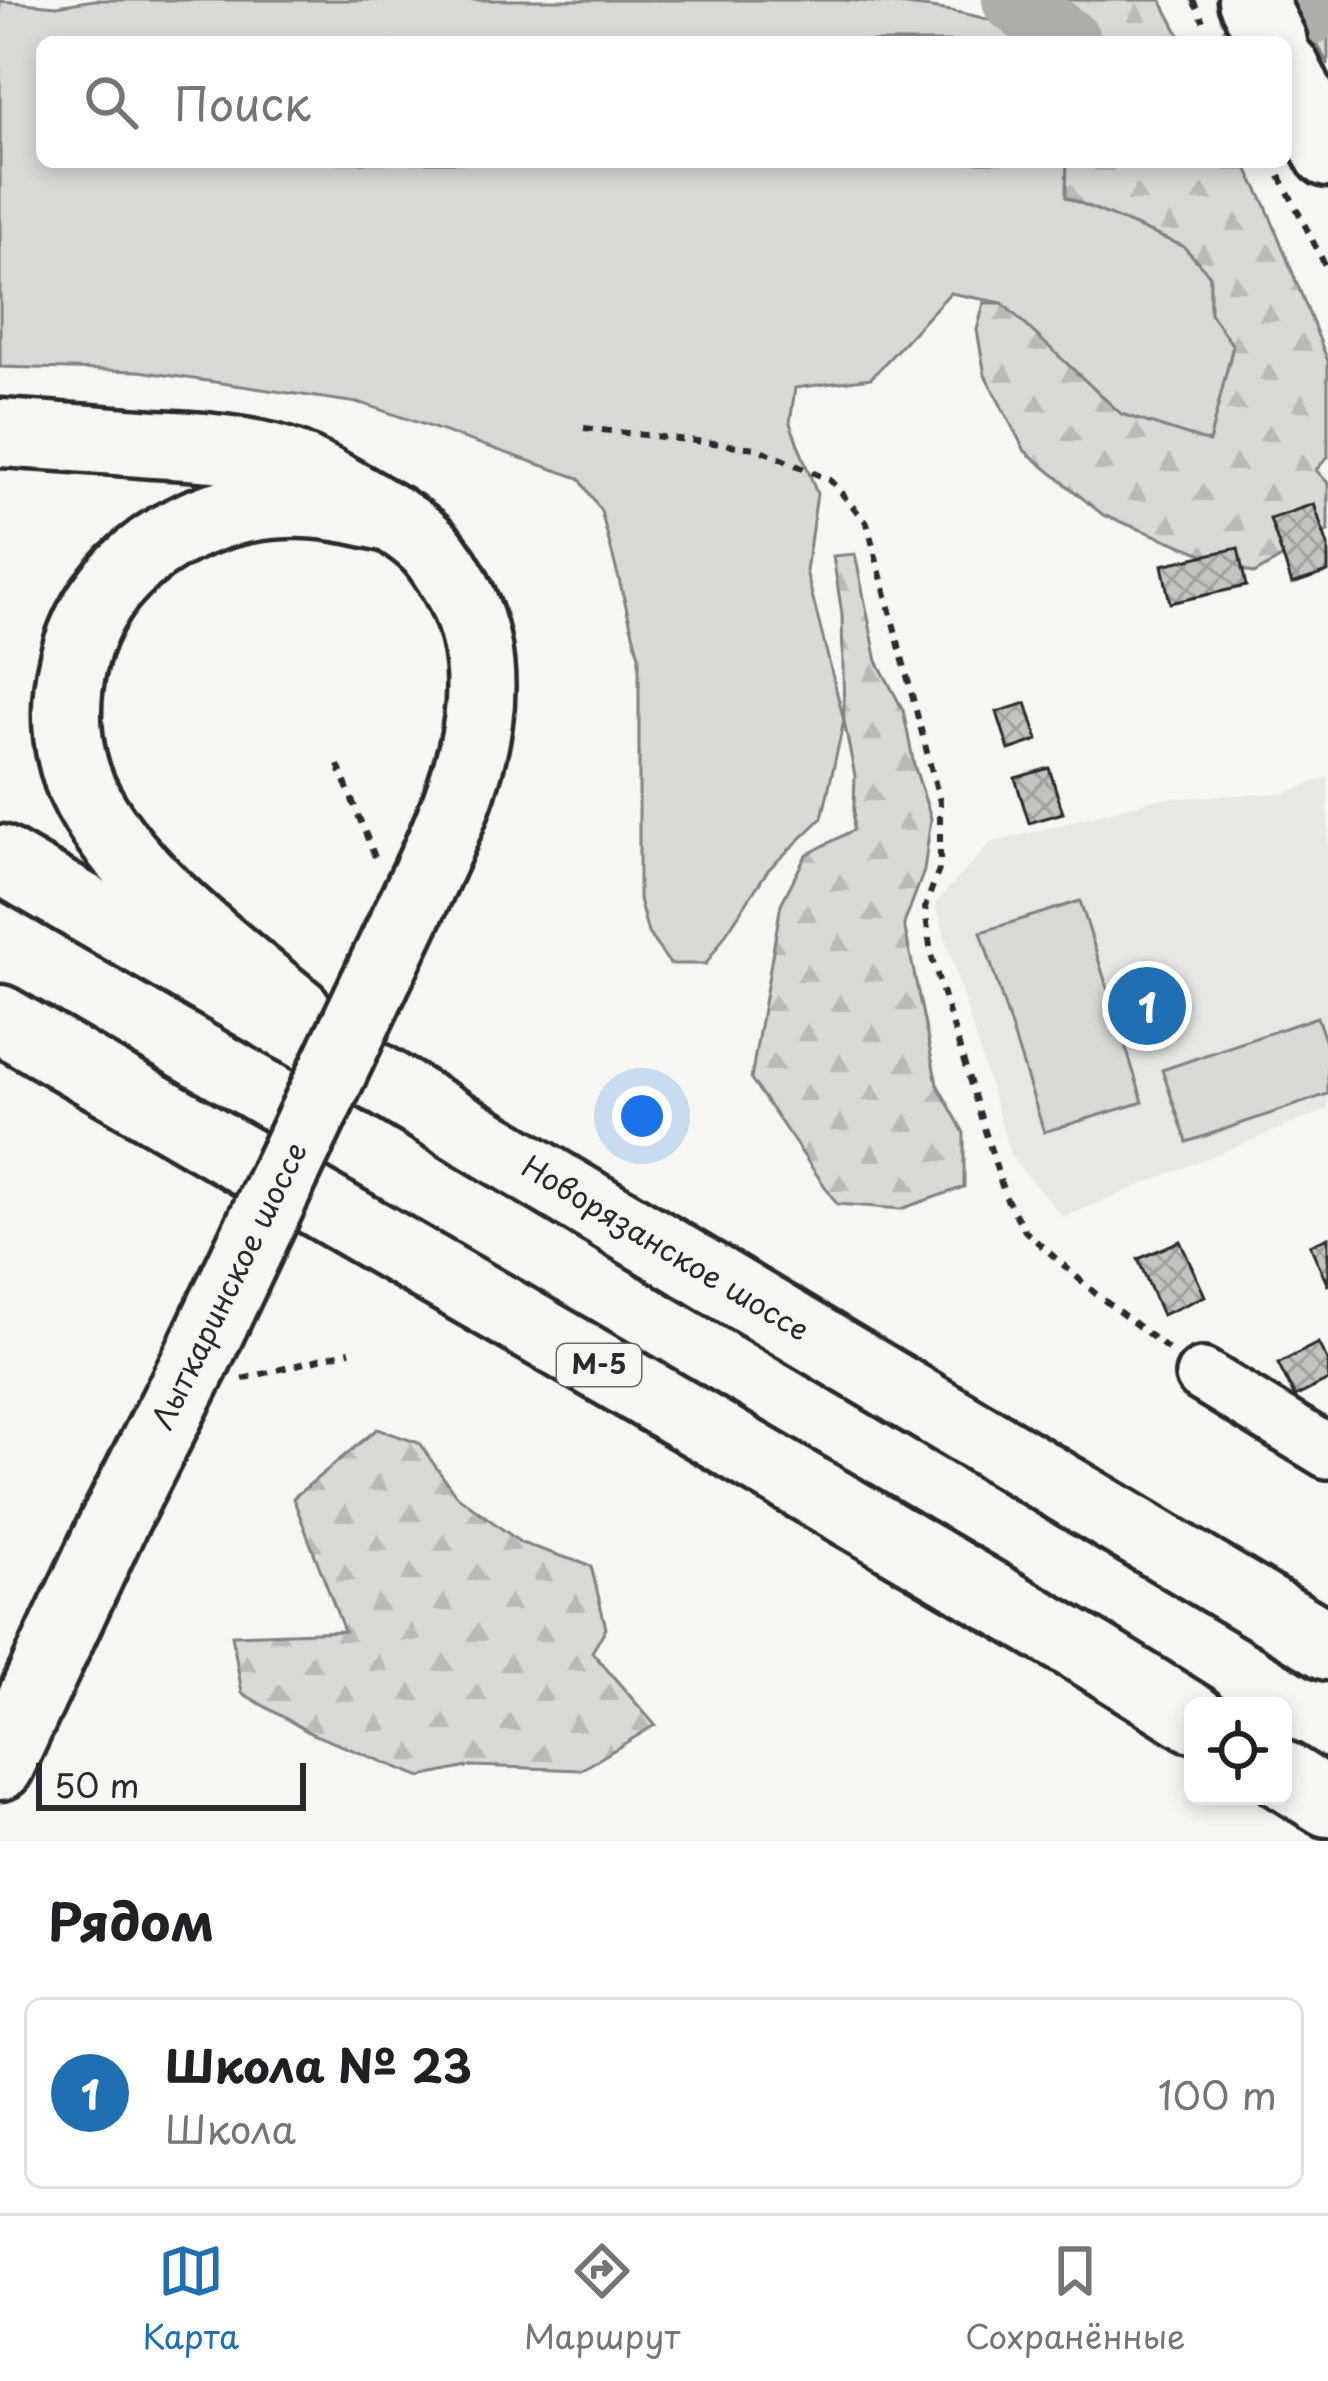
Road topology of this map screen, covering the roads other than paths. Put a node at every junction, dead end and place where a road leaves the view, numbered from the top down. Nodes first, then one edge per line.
1 (1227, 11) edge
2 (1253, 36) edge
3 (1292, 81) edge
4 (1328, 153) edge
5 (0, 433) edge
6 (392, 519) junction
7 (0, 859) edge
8 (0, 1019) edge
9 (379, 1079) junction
10 (1202, 1375) road end
11 (1328, 1452) edge
12 (114, 1522) junction
13 (1323, 1642) edge
14 (0, 1675) edge
15 (1184, 1712) edge
16 (0, 1766) edge
17 (1292, 1781) edge
18 (1328, 1803) edge

1 - 2 main road
3 - 4 main road
5 - 6 main road, Лыткаринское шоссе
6 - 9 main road, Лыткаринское шоссе
6 - 12 main road, Лыткаринское шоссе, bridge
7 - 9 main road, Новорязанское шоссе
8 - 15 main road, М-5
9 - 13 main road, Новорязанское шоссе
10 - 11 lane
12 - 14 main road, Лыткаринское шоссе
12 - 16 main road, Лыткаринское шоссе
17 - 18 main road

